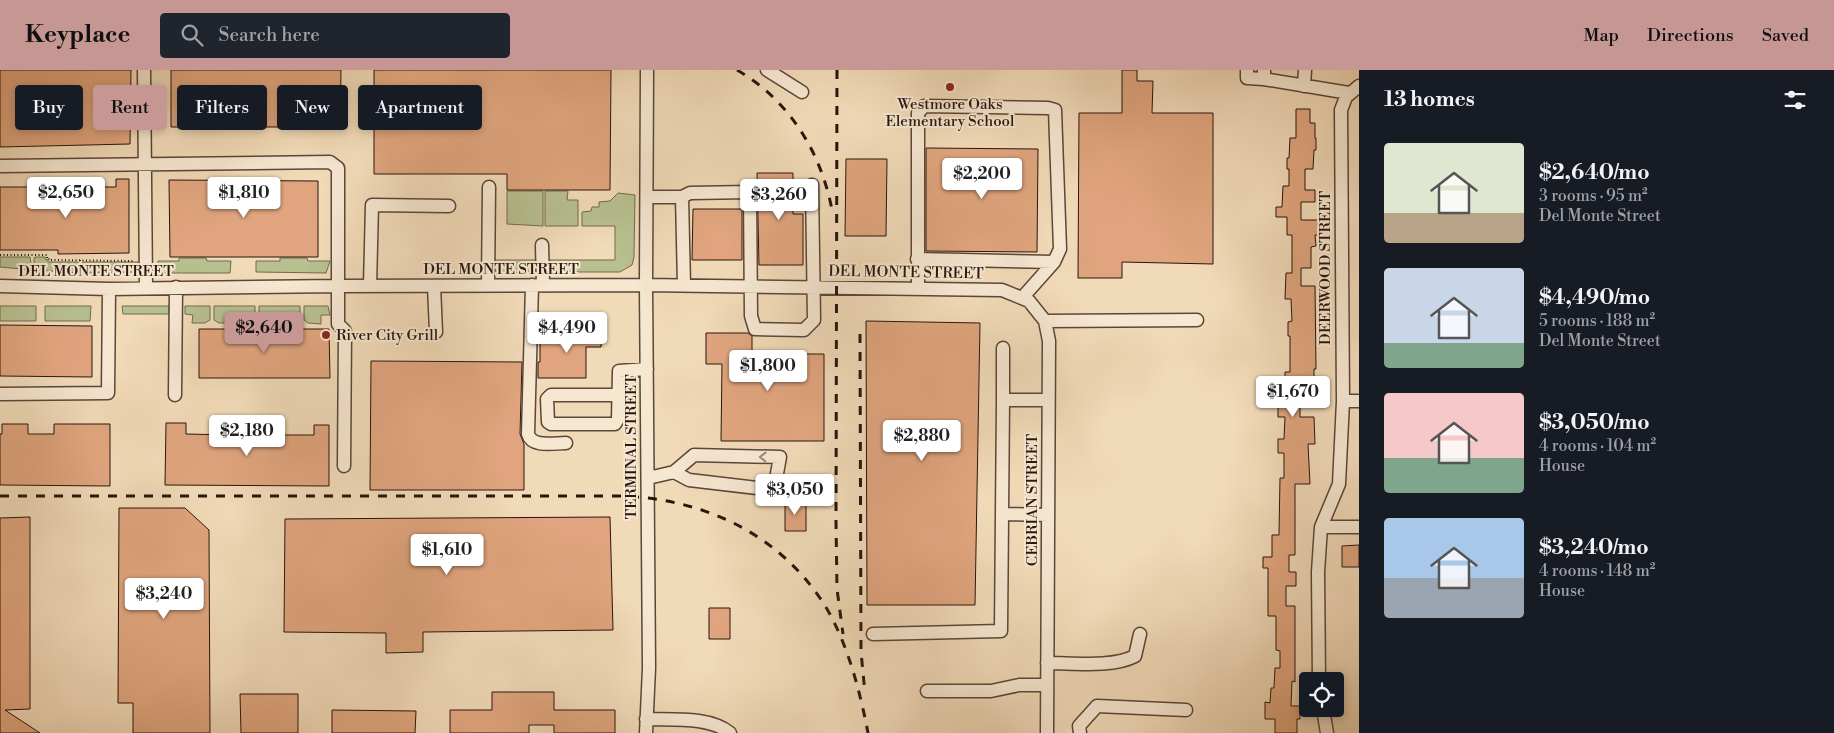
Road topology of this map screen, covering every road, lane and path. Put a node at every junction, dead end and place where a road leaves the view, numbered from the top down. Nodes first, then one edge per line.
1 (144, 70) edge
2 (647, 70) edge
3 (767, 70) edge
4 (1247, 70) edge
5 (1305, 70) edge
6 (1264, 74) edge
7 (1304, 86) junction
8 (1354, 89) edge
9 (802, 92) dead end
10 (146, 164) junction
11 (0, 166) edge
12 (812, 185) dead end
13 (489, 187) dead end
14 (646, 197) junction
15 (682, 197) junction
16 (449, 206) dead end
17 (542, 245) dead end
18 (0, 255) edge
19 (917, 259) junction
20 (80, 260) junction
21 (138, 261) dead end
22 (1054, 262) junction
23 (80, 272) dead end
24 (488, 285) junction
25 (537, 285) junction
26 (646, 285) junction
27 (684, 285) junction
28 (0, 286) edge
29 (338, 286) junction
30 (370, 286) junction
31 (434, 286) junction
32 (751, 286) junction
33 (176, 287) junction
34 (815, 287) junction
35 (146, 288) junction
36 (110, 289) junction
37 (918, 289) junction
38 (1002, 290) joint
39 (1022, 298) junction
40 (1196, 320) dead end
41 (1045, 321) junction
42 (436, 332) dead end
43 (1003, 348) dead end
44 (647, 370) junction
45 (0, 394) edge
46 (175, 395) dead end
47 (618, 395) junction
48 (1003, 400) junction
49 (1048, 400) junction
50 (1343, 401) junction
51 (1359, 401) edge
52 (566, 443) dead end
53 (344, 466) dead end
54 (674, 472) junction
55 (648, 478) junction
56 (1002, 514) junction
57 (1048, 515) junction
58 (1359, 526) edge
59 (1321, 527) junction
60 (873, 634) dead end
61 (1140, 634) dead end
62 (1047, 663) junction
63 (1318, 672) edge
64 (1047, 684) junction
65 (927, 691) dead end
66 (1186, 710) dead end
67 (1324, 717) edge
68 (646, 720) junction
69 (724, 731) edge
70 (646, 733) edge
71 (1047, 733) edge
72 (1080, 733) edge
73 (1327, 733) edge

1 - 10 street
2 - 14 street, TERMINAL STREET
3 - 9 street
4 - 6 street
5 - 7 street
6 - 7 street
7 - 8 street
8 - 50 street, DEERWOOD STREET
10 - 11 street
10 - 29 street
10 - 35 street
12 - 34 street
13 - 24 street
14 - 15 street
14 - 26 street, TERMINAL STREET
15 - 27 street
15 - 32 street
16 - 30 street
17 - 25 street
18 - 20 path
19 - 22 street
19 - 22 street
19 - 37 street
20 - 21 path
20 - 23 path
22 - 39 street
24 - 25 street, DEL MONTE STREET
24 - 31 street, DEL MONTE STREET
25 - 26 street, DEL MONTE STREET
25 - 52 street
26 - 27 street, DEL MONTE STREET
26 - 44 street, TERMINAL STREET
27 - 32 street, DEL MONTE STREET
28 - 36 street, DEL MONTE STREET
29 - 30 street, DEL MONTE STREET
29 - 33 street, DEL MONTE STREET
29 - 53 street
30 - 31 street, DEL MONTE STREET
31 - 42 street
32 - 34 street, DEL MONTE STREET
32 - 34 street
33 - 35 street, DEL MONTE STREET
33 - 46 street
34 - 37 street, DEL MONTE STREET
35 - 36 street, DEL MONTE STREET
36 - 45 street
37 - 38 street, DEL MONTE STREET
38 - 39 street, CEBRIAN STREET
39 - 41 street, CEBRIAN STREET
40 - 41 street
41 - 49 street, CEBRIAN STREET
43 - 48 street
44 - 47 street
44 - 55 street, TERMINAL STREET
47 - 47 street
48 - 49 street
48 - 56 street
49 - 57 street, CEBRIAN STREET
50 - 51 street
50 - 59 street, DEERWOOD STREET
54 -> 54 street
54 - 55 street
55 - 68 street, TERMINAL STREET
56 - 57 street
56 - 60 street
57 - 62 street, CEBRIAN STREET
58 - 59 street
59 - 63 street, DEERWOOD STREET
61 - 62 street
62 - 64 street, CEBRIAN STREET
64 - 65 street
64 - 71 street, CEBRIAN STREET
66 - 72 street
67 - 73 street
68 - 69 street
68 - 70 street, TERMINAL STREET

